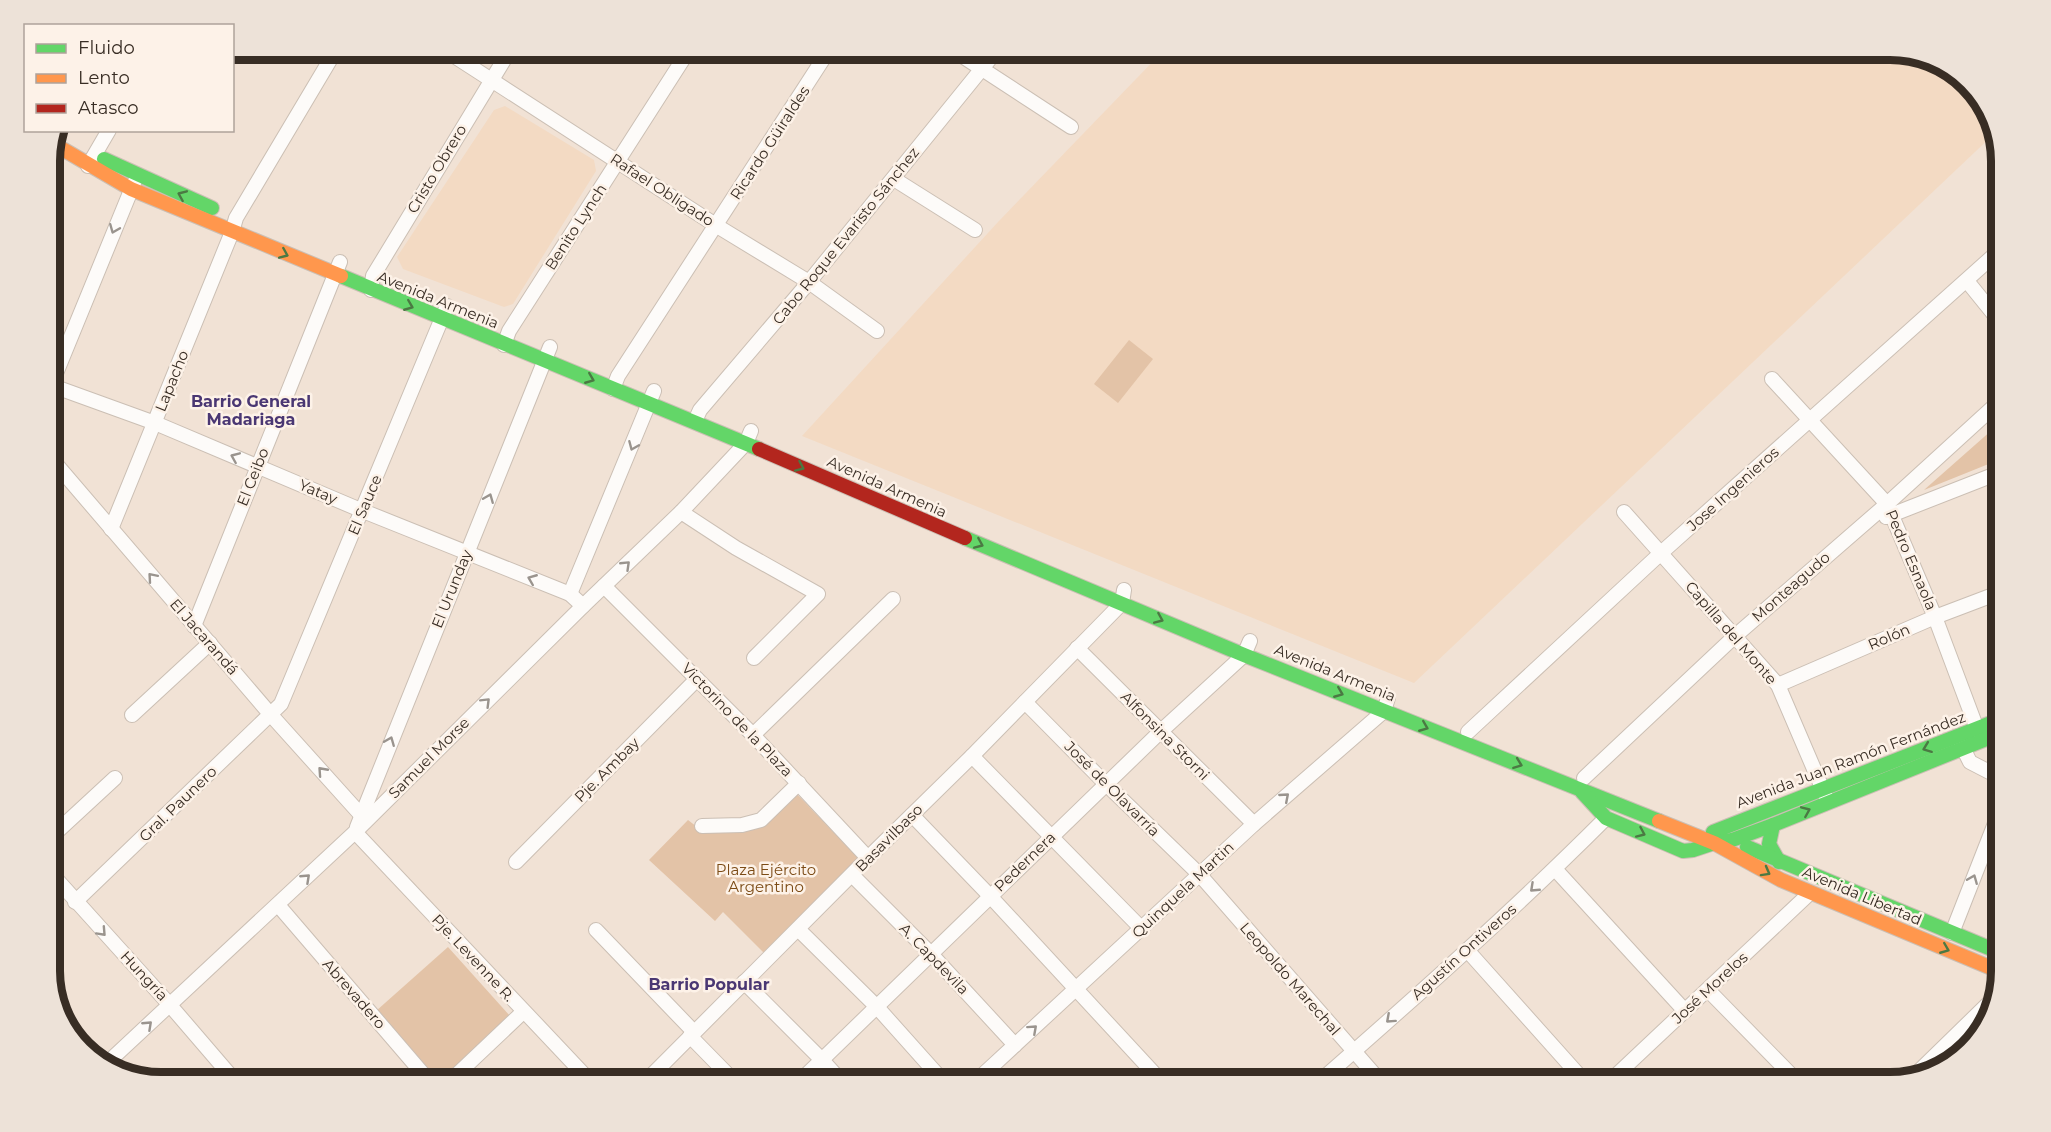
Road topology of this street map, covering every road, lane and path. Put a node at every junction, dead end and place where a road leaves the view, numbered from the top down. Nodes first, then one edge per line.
1 (330, 60) edge
2 (461, 60) edge
3 (503, 60) edge
4 (683, 60) edge
5 (823, 60) edge
6 (969, 60) edge
7 (989, 60) edge
8 (982, 68) junction
9 (491, 78) junction
10 (1071, 127) dead end
11 (109, 132) edge
12 (63, 135) edge
13 (61, 147) edge
14 (91, 160) junction
15 (618, 161) junction
16 (138, 176) junction
17 (894, 179) junction
18 (131, 189) junction
19 (236, 218) junction
20 (717, 226) junction
21 (975, 230) dead end
22 (232, 232) junction
23 (1991, 258) edge
24 (338, 269) junction
25 (1966, 281) junction
26 (810, 282) junction
27 (372, 283) junction
28 (447, 306) junction
29 (1991, 310) edge
30 (441, 319) junction
31 (509, 331) junction
32 (877, 332) dead end
33 (504, 345) junction
34 (541, 347) junction
35 (60, 362) edge
36 (1772, 379) dead end
37 (616, 382) junction
38 (60, 390) edge
39 (652, 398) junction
40 (1991, 410) edge
41 (697, 416) junction
42 (1810, 420) junction
43 (155, 423) junction
44 (749, 437) junction
45 (257, 467) junction
46 (60, 469) edge
47 (1991, 475) edge
48 (903, 496) dead end
49 (1890, 509) junction
50 (363, 512) junction
51 (681, 512) junction
52 (1624, 512) dead end
53 (111, 529) junction
54 (1001, 538) dead end
55 (467, 552) junction
56 (1661, 553) junction
57 (604, 586) junction
58 (570, 594) junction
59 (1127, 596) junction
60 (1991, 596) edge
61 (893, 599) dead end
62 (583, 606) junction
63 (1935, 617) junction
64 (194, 626) junction
65 (1734, 637) junction
66 (1250, 641) dead end
67 (210, 643) junction
68 (1077, 648) junction
69 (1244, 655) junction
70 (753, 658) dead end
71 (697, 678) junction
72 (1356, 685) dead end
73 (1778, 685) junction
74 (1026, 702) junction
75 (281, 704) joint
76 (1386, 704) junction
77 (132, 715) dead end
78 (271, 715) junction
79 (1991, 726) edge
80 (1160, 732) junction
81 (1468, 732) junction
82 (1991, 734) edge
83 (753, 735) junction
84 (1979, 735) junction
85 (1960, 742) junction
86 (972, 756) junction
87 (1991, 773) edge
88 (115, 778) dead end
89 (799, 783) junction
90 (1581, 783) junction
91 (1106, 784) junction
92 (1822, 788) junction
93 (1828, 802) junction
94 (361, 815) junction
95 (912, 815) junction
96 (1606, 818) junction
97 (1254, 824) junction
98 (1773, 825) junction
99 (702, 826) dead end
100 (60, 829) edge
101 (355, 832) junction
102 (1991, 834) edge
103 (1050, 837) junction
104 (1714, 838) junction
105 (1732, 840) junction
106 (868, 858) junction
107 (516, 862) dead end
108 (1779, 862) junction
109 (1555, 869) junction
110 (852, 875) junction
111 (1200, 875) junction
112 (60, 884) edge
113 (63, 888) junction
114 (60, 891) edge
115 (1810, 893) junction
116 (990, 896) junction
117 (75, 902) junction
118 (278, 905) junction
119 (1141, 928) junction
120 (798, 929) junction
121 (596, 930) dead end
122 (1952, 933) junction
123 (1991, 949) edge
124 (1467, 950) junction
125 (931, 954) junction
126 (1991, 968) edge
127 (744, 982) junction
128 (1077, 989) junction
129 (1708, 990) junction
130 (170, 1004) junction
131 (877, 1007) junction
132 (1984, 1008) edge
133 (1685, 1011) junction
134 (523, 1012) junction
135 (1960, 1032) junction
136 (692, 1034) junction
137 (1966, 1038) edge
138 (1016, 1045) junction
139 (1353, 1053) junction
140 (111, 1059) edge
141 (822, 1060) junction
142 (1924, 1066) edge
143 (227, 1072) edge
144 (421, 1072) edge
145 (460, 1072) edge
146 (580, 1072) edge
147 (656, 1072) edge
148 (725, 1072) edge
149 (810, 1072) edge
150 (832, 1072) edge
151 (934, 1072) edge
152 (987, 1072) edge
153 (1152, 1072) edge
154 (1331, 1072) edge
155 (1371, 1072) edge
156 (1575, 1072) edge
157 (1621, 1072) edge
158 (1787, 1072) edge

1 - 19 street, Lapacho
2 - 9 street, Rafael Obligado
3 - 9 street, Cristo Obrero
4 - 15 street, Benito Lynch
5 - 20 street, Ricardo Güiraldes
6 - 8 street
7 - 8 street, Cabo Roque Evaristo Sánchez
8 - 10 street
8 - 17 street, Cabo Roque Evaristo Sánchez
9 - 15 street, Rafael Obligado
9 - 27 street, Cristo Obrero
11 - 14 street
12 - 14 main road, Avenida Armenia
13 - 14 main road, Avenida Armenia
14 - 16 main road, Avenida Armenia
14 - 18 main road, Avenida Armenia
15 - 20 street, Rafael Obligado
15 - 31 street, Benito Lynch
16 - 18 street
19 -> 16 main road, Avenida Armenia
17 - 21 street
17 - 26 street, Cabo Roque Evaristo Sánchez
18 - 22 main road, Avenida Armenia
18 -> 35 street
19 - 22 street, Lapacho
19 - 24 main road, Avenida Armenia
20 - 26 street, Rafael Obligado
20 - 37 street, Ricardo Güiraldes
22 -> 24 main road, Avenida Armenia
22 - 43 street, Lapacho
23 - 25 street, Jose Ingenieros
24 - 27 main road, Avenida Armenia
24 - 45 street, El Ceibo
25 - 29 street
25 - 42 street, Jose Ingenieros
26 - 32 street, Rafael Obligado
26 - 41 street, Cabo Roque Evaristo Sánchez
27 - 28 main road, Avenida Armenia
27 -> 30 main road, Avenida Armenia
28 - 30 street, El Sauce
28 - 31 main road, Avenida Armenia
30 - 33 main road, Avenida Armenia
30 - 50 street, El Sauce
31 - 33 street, Benito Lynch
31 - 34 main road, Avenida Armenia
33 - 34 main road, Avenida Armenia
34 - 37 main road, Avenida Armenia
55 -> 34 street, El Urunday
36 - 42 street, Pedro Esnaola
37 - 39 main road, Avenida Armenia
38 - 43 street, Yatay
39 - 41 main road, Avenida Armenia
39 -> 58 street
40 - 49 street, Monteagudo
41 - 44 main road, Avenida Armenia
42 - 49 street, Pedro Esnaola
42 - 56 street, Jose Ingenieros
45 -> 43 street, Yatay
43 - 53 street, Lapacho
44 - 48 main road, Avenida Armenia
44 - 51 street, Samuel Morse
44 -> 59 main road, Avenida Armenia
45 - 50 street, Yatay
45 - 64 street, El Ceibo
46 - 53 street, El Jacarandá
47 - 49 street
49 - 63 street, Pedro Esnaola
49 - 65 street, Monteagudo
50 - 55 street, Yatay
50 - 75 street, El Sauce
57 -> 51 street, Samuel Morse
51 - 70 street
52 - 56 street, Capilla del Monte
64 -> 53 street, El Jacarandá
54 - 59 main road, Avenida Armenia
58 -> 55 street, Yatay
94 -> 55 street, El Urunday
56 - 65 street, Capilla del Monte
56 - 81 street, Jose Ingenieros
57 - 62 street, Samuel Morse
57 - 71 street, Victorino de la Plaza
58 - 62 street, Yatay
59 - 68 street, Basavilbaso
59 -> 69 main road, Avenida Armenia
60 - 63 street, Rolón
61 - 83 street
101 -> 62 street, Samuel Morse
63 - 73 street, Rolón
63 - 84 street, Pedro Esnaola
64 - 67 street, El Jacarandá
65 - 73 street, Capilla del Monte
65 - 90 street, Monteagudo
66 - 69 street, Pedernera
67 - 77 street
67 - 78 street, El Jacarandá
68 - 74 street, Basavilbaso
68 - 80 street, Alfonsina Storni
69 -> 76 main road, Avenida Armenia
69 - 80 street, Pedernera
71 - 83 street, Victorino de la Plaza
71 - 107 street, Pje. Ambay
72 - 76 main road, Avenida Armenia
73 - 92 street, Capilla del Monte
74 - 86 street, Basavilbaso
74 - 91 street, José de Olavarría
75 - 78 street, Gral. Paunero
76 - 81 main road, Avenida Armenia
76 -> 90 main road, Avenida Armenia
97 -> 76 street, Quinquela Martin
94 -> 78 street, El Jacarandá
78 - 117 street, Gral. Paunero
79 - 84 main road, Avenida Juan Ramón Fernández
80 - 91 street, Pedernera
80 - 97 street, Alfonsina Storni
81 - 90 main road, Avenida Armenia
82 - 84 main road, Avenida Juan Ramón Fernández
83 - 89 street, Victorino de la Plaza
84 - 85 main road, Avenida Juan Ramón Fernández
85 - 87 street
85 -> 92 main road, Avenida Juan Ramón Fernández
85 - 93 main road, Avenida Juan Ramón Fernández
86 - 95 street, Basavilbaso
86 - 103 street
88 - 100 street
89 - 99 street
89 - 106 street, Victorino de la Plaza
90 - 96 main road
90 - 104 main road, Avenida Armenia
91 - 103 street, Pedernera
91 - 111 street, José de Olavarría
92 - 93 street, Capilla del Monte
92 - 104 main road, Avenida Juan Ramón Fernández
98 -> 93 main road, Avenida Juan Ramón Fernández
94 - 101 street, El Urunday
95 - 106 street, Basavilbaso
95 - 116 street
96 -> 104 main road, Avenida Juan Ramón Fernández
96 - 109 street, Agustín Ontiveros
97 - 111 street, Quinquela Martin
98 - 105 main road, Avenida Juan Ramón Fernández
98 - 108 main road
118 -> 101 street, Samuel Morse
101 - 134 street, Pje. Levenne R.
122 -> 102 street
103 - 116 street, Pedernera
103 - 119 street
104 - 105 main road, Avenida Libertad
104 -> 115 main road, Avenida Libertad
105 - 108 main road, Avenida Libertad
106 - 110 street, Basavilbaso
108 - 122 main road, Avenida Libertad
109 -> 124 street, Agustín Ontiveros
109 - 133 street
110 - 120 street, Basavilbaso
110 - 125 street, A. Capdevila
111 - 119 street, Quinquela Martin
111 - 139 street, Leopoldo Marechal
112 - 113 street, Hungría
113 - 114 street
113 - 117 street, Hungría
115 -> 126 main road, Avenida Libertad
115 - 129 street, José Morelos
116 - 125 street, Pedernera
116 - 128 street
117 -> 130 street, Hungría
118 - 130 street, Samuel Morse
118 - 144 street, Abrevadero
119 - 128 street, Quinquela Martin
120 - 127 street, Basavilbaso
120 - 131 street
121 - 136 street
122 - 123 main road, Avenida Libertad
124 -> 139 street, Agustín Ontiveros
124 - 156 street
125 - 131 street, Pedernera
125 - 138 street, A. Capdevila
127 - 136 street, Basavilbaso
127 - 141 street
138 -> 128 street, Quinquela Martin
128 - 153 street
129 - 133 street, José Morelos
129 - 158 street
140 -> 130 street, Samuel Morse
130 - 143 street, Hungría
131 - 141 street, Pedernera
131 - 151 street
132 - 135 street
133 - 157 street, José Morelos
134 - 145 street
134 - 146 street, Pje. Levenne R.
135 - 137 street
135 - 142 street
136 - 147 street, Basavilbaso
136 - 148 street
138 - 152 street, Quinquela Martin
139 - 154 street, Agustín Ontiveros
139 - 155 street, Leopoldo Marechal
141 - 149 street, Pedernera
141 - 150 street

